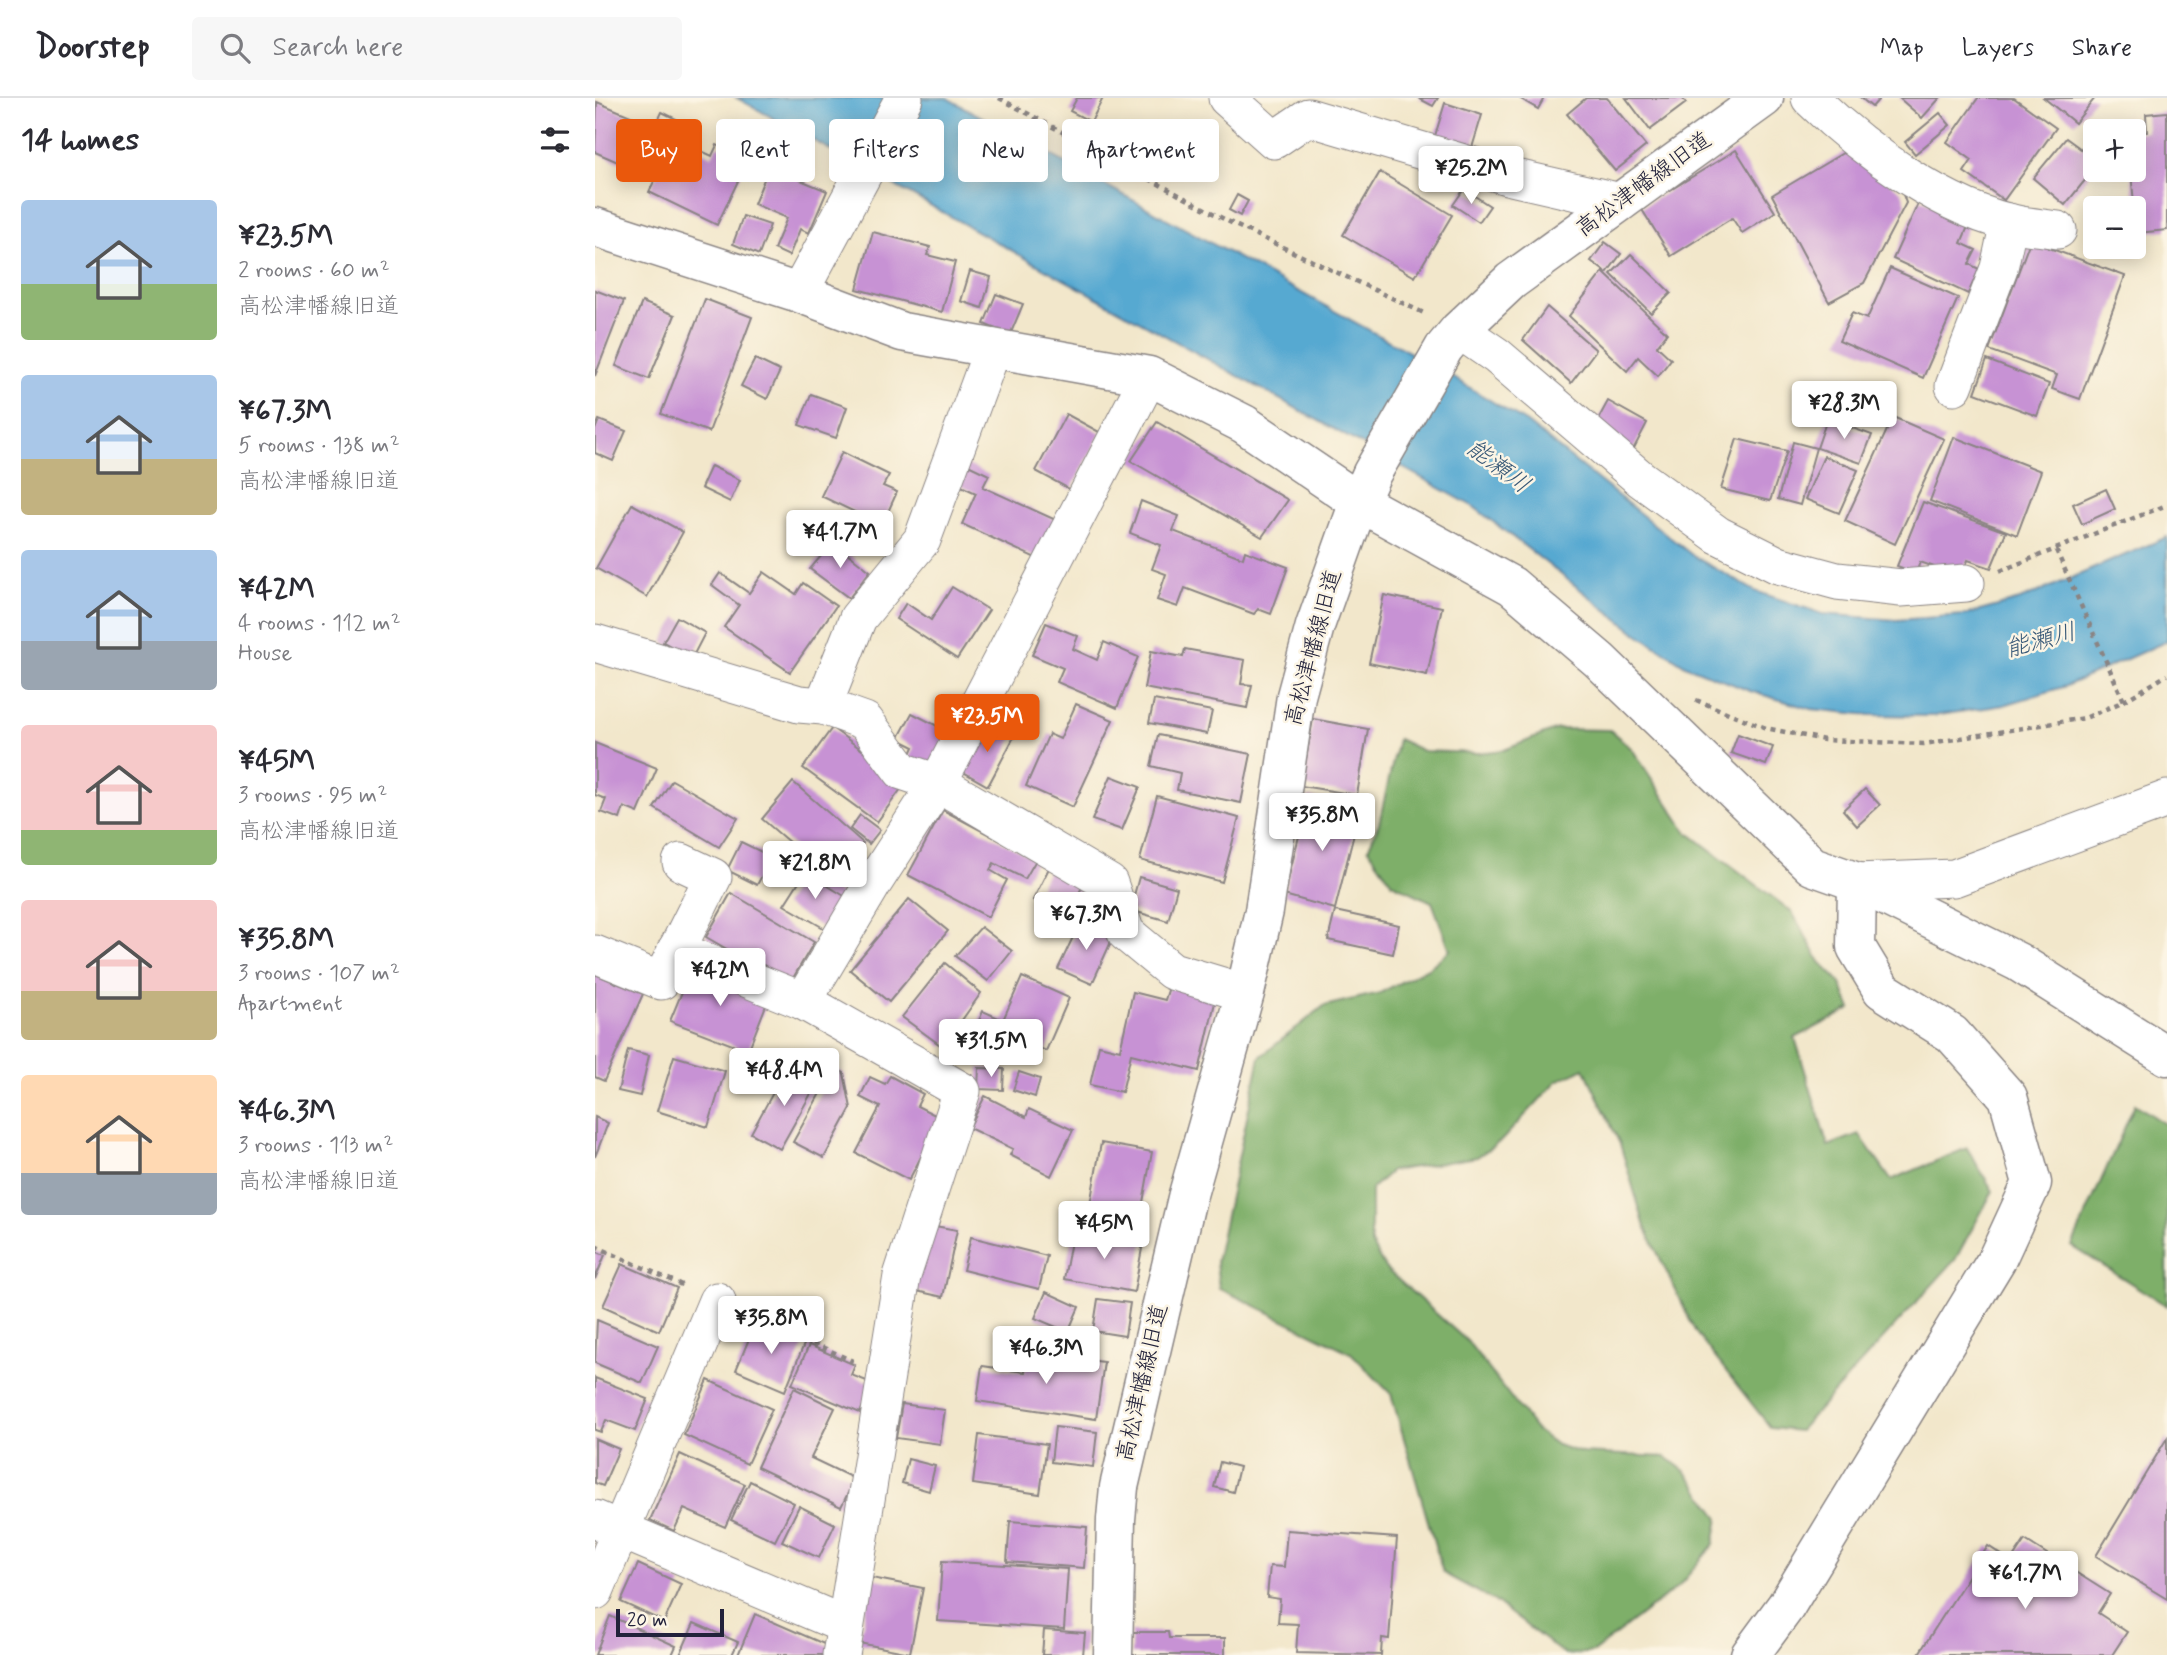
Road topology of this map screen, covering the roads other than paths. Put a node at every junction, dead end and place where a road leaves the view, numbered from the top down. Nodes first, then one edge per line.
1 (904, 98) edge
2 (1227, 98) edge
3 (1764, 98) edge
4 (1810, 98) edge
5 (1621, 202) junction
6 (2009, 222) junction
7 (595, 227) edge
8 (2058, 230) dead end
9 (799, 293) junction
10 (1451, 339) junction
11 (993, 348) junction
12 (1149, 376) junction
13 (1954, 386) dead end
14 (1365, 488) junction
15 (1966, 583) road end
16 (595, 643) edge
17 (823, 706) junction
18 (938, 783) junction
19 (2167, 799) edge
20 (681, 862) dead end
21 (1857, 883) junction
22 (676, 950) junction
23 (595, 954) edge
24 (1245, 993) junction
25 (803, 1000) junction
26 (2167, 1056) edge
27 (717, 1301) dead end
28 (608, 1525) edge
29 (595, 1591) edge
30 (843, 1640) edge
31 (1113, 1655) edge
32 (1750, 1655) edge

1 - 9 street
2 - 5 street
3 - 5 street, 高松津幡線旧道
4 - 6 street
5 - 10 street, 高松津幡線旧道
6 - 8 street
6 - 13 street
7 - 9 street
9 - 11 street
10 - 14 street, 高松津幡線旧道
10 - 15 street
11 - 12 street
11 - 17 street
12 - 14 street
12 - 18 street
14 - 21 street
14 - 24 street, 高松津幡線旧道
16 - 17 street
17 - 18 street
18 - 24 street
18 - 25 street
19 - 21 street
20 - 22 street
21 - 26 street
21 - 32 street
22 - 23 street
22 - 25 street
24 - 31 street, 高松津幡線旧道
25 - 30 street
27 - 28 street
28 - 29 street
28 - 30 street

